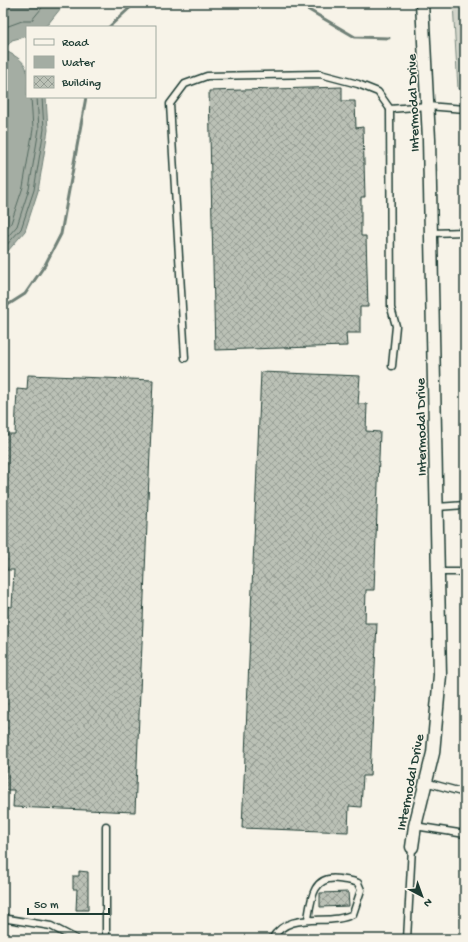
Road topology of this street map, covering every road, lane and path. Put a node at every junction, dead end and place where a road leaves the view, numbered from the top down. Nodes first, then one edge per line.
1 (422, 3) edge
2 (427, 106) junction
3 (390, 109) junction
4 (465, 109) edge
5 (465, 232) edge
6 (431, 233) junction
7 (185, 358) dead end
8 (392, 366) dead end
9 (465, 505) edge
10 (437, 507) junction
11 (438, 572) junction
12 (465, 572) edge
13 (426, 782) junction
14 (465, 793) edge
15 (106, 826) dead end
16 (415, 826) junction
17 (465, 834) edge
18 (412, 847) joint
19 (5, 919) edge
20 (308, 919) junction
21 (76, 939) edge
22 (106, 939) edge
23 (272, 939) edge
24 (407, 939) edge

1 - 2 street, Intermodal Drive
2 - 3 lane
2 - 4 lane
2 - 6 street, Intermodal Drive
3 - 7 lane
3 - 8 lane
5 - 6 lane
6 - 10 street, Intermodal Drive
9 - 10 lane
10 - 11 street, Intermodal Drive
11 - 12 lane
11 - 13 street, Intermodal Drive
13 - 14 lane
13 - 16 street, Intermodal Drive
15 - 22 lane
16 - 17 lane
16 - 18 street, Intermodal Drive
18 - 24 lane
19 - 21 lane
20 - 20 lane
20 - 23 lane

